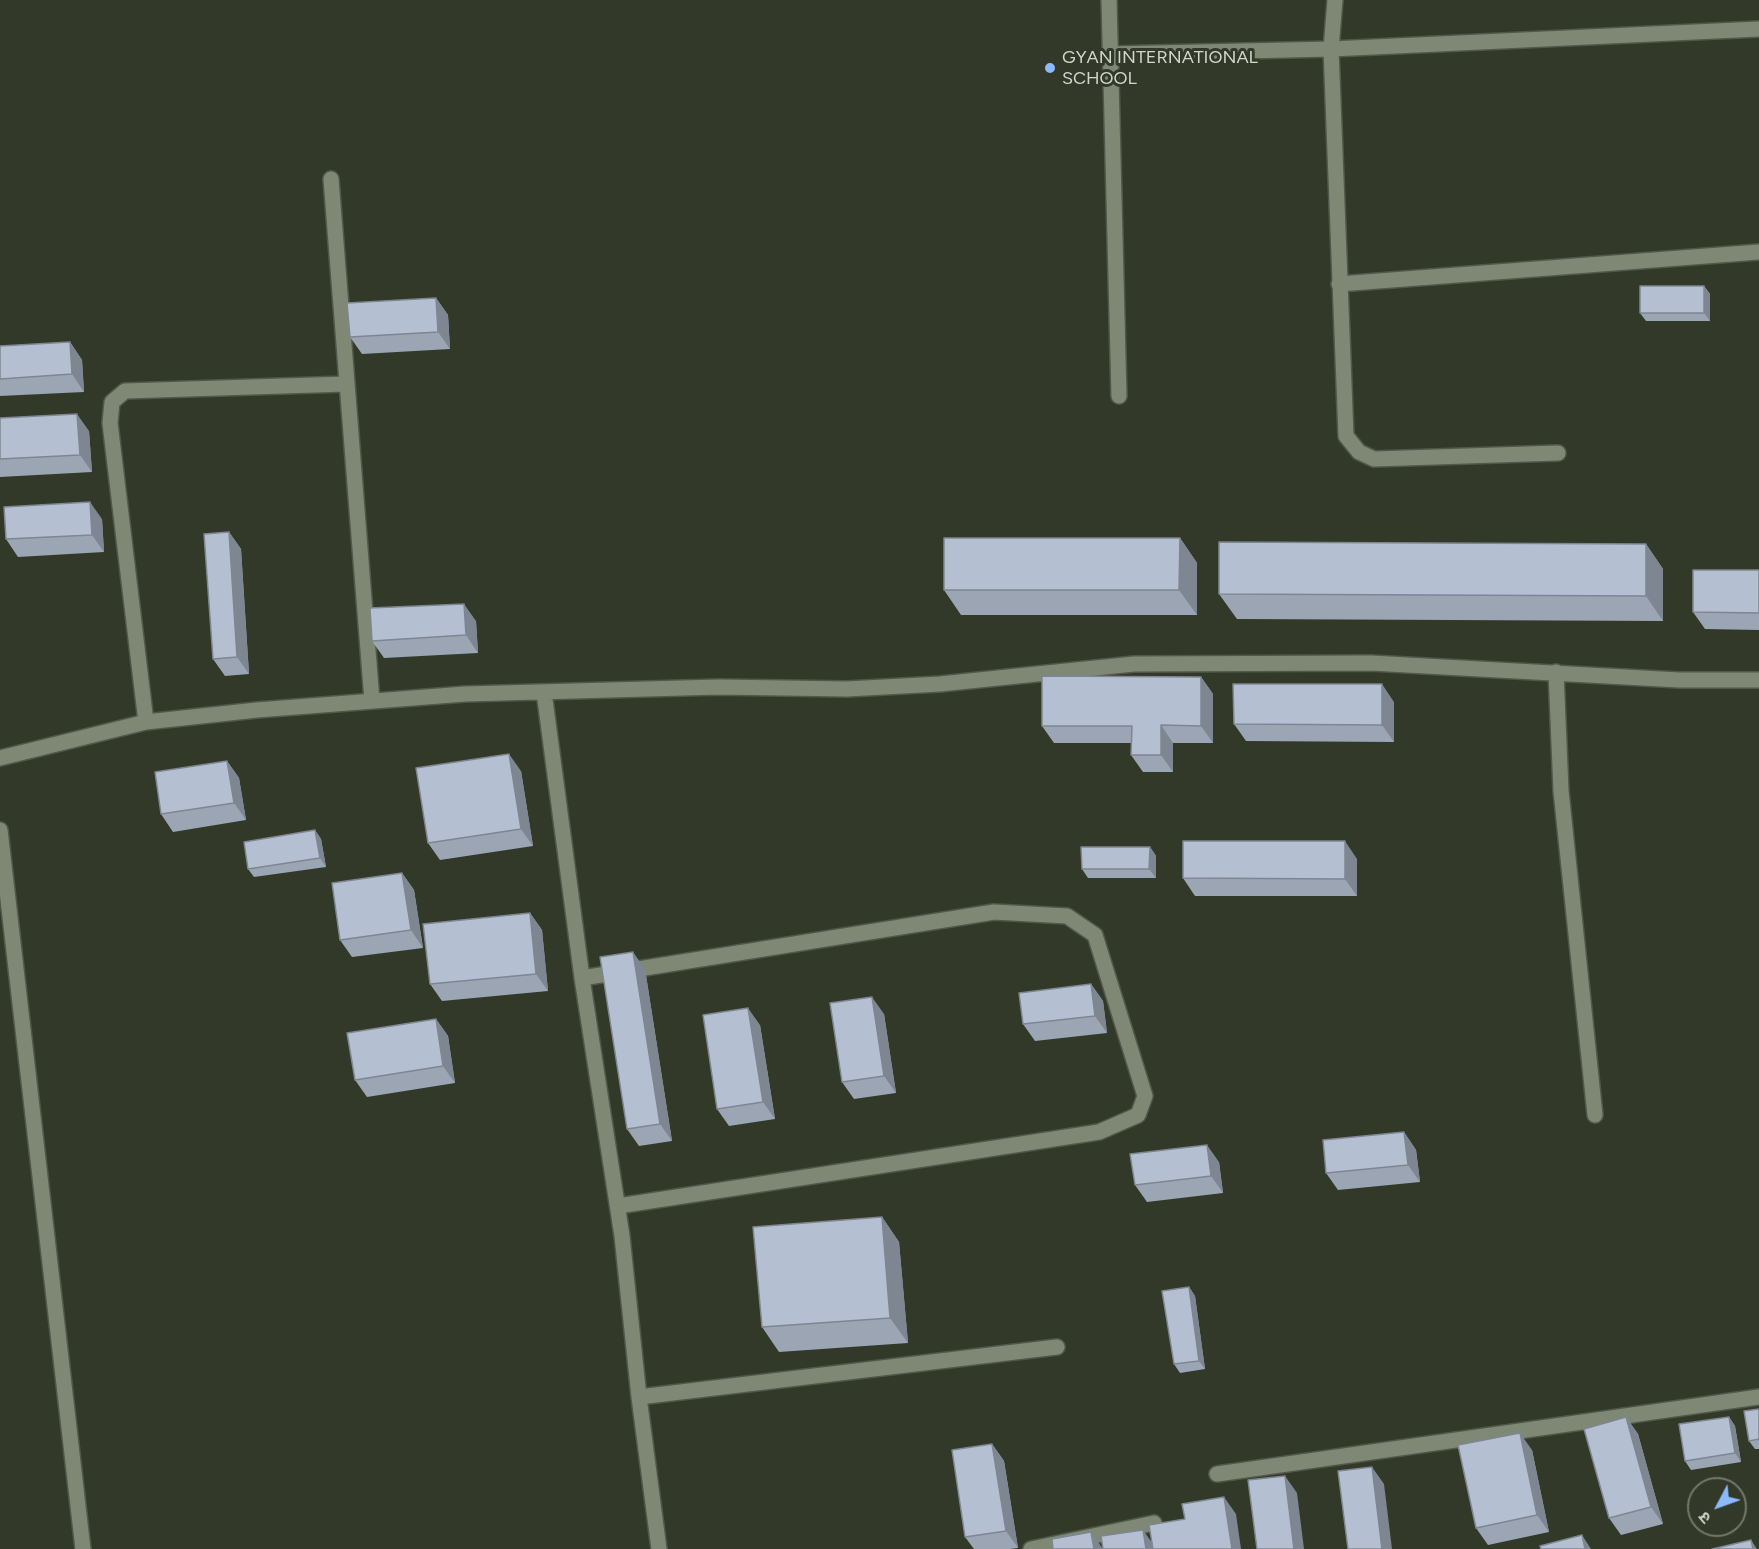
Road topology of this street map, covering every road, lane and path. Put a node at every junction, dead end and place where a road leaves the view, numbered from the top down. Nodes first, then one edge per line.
1 (1109, 0) edge
2 (1335, 0) edge
3 (1759, 29) edge
4 (1331, 49) junction
5 (1111, 54) junction
6 (331, 179) dead end
7 (1759, 252) edge
8 (1339, 284) junction
9 (346, 384) junction
10 (1119, 396) dead end
11 (1558, 453) dead end
12 (1556, 672) junction
13 (1759, 680) edge
14 (544, 692) junction
15 (372, 701) junction
16 (146, 722) junction
17 (0, 758) edge
18 (0, 830) edge
19 (582, 978) junction
20 (1595, 1115) dead end
21 (618, 1206) junction
22 (1057, 1347) dead end
23 (639, 1397) junction
24 (1759, 1397) edge
25 (1217, 1474) dead end
26 (1154, 1523) edge
27 (83, 1549) edge
28 (659, 1549) edge
29 (1031, 1549) edge

1 - 5 street
2 - 4 street
3 - 4 street
4 - 5 street
4 - 8 street
5 - 10 street
6 - 9 street
7 - 8 street
8 - 11 street
9 - 15 street
9 - 16 street
12 - 13 street
12 - 14 street
12 - 20 street
14 - 15 street
14 - 19 street
15 - 16 street
16 - 17 street
18 - 27 street
19 - 21 street
19 - 21 street
21 - 23 street
22 - 23 street
23 - 28 street
24 - 25 street
26 - 29 street

